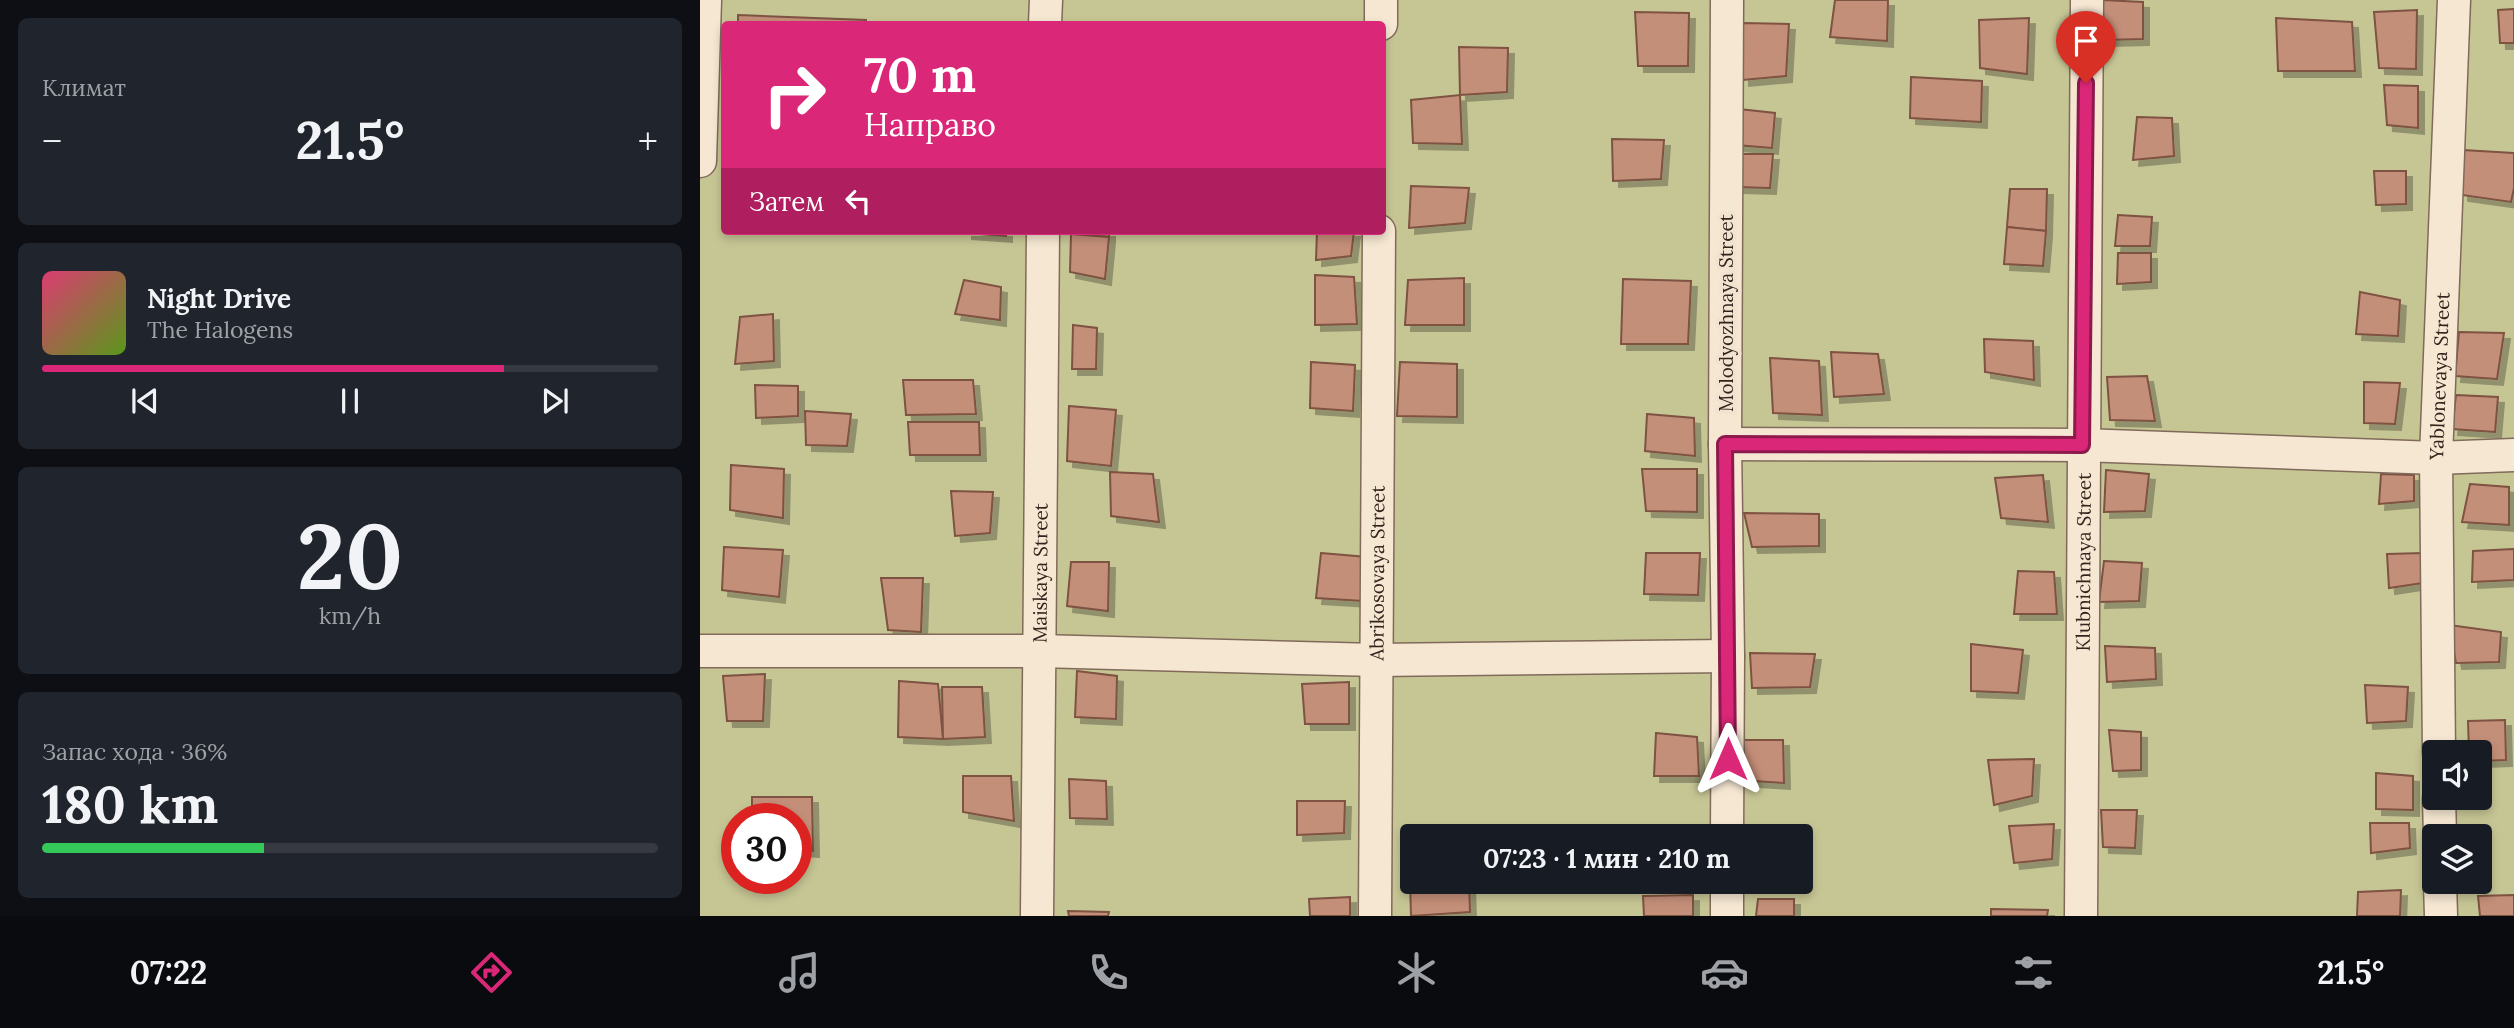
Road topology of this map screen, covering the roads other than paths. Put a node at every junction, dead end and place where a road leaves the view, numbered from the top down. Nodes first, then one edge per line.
1 (705, 0) edge
2 (1046, 0) edge
3 (1381, 0) edge
4 (1727, 0) edge
5 (2087, 0) edge
6 (2454, 0) edge
7 (1045, 21) edge
8 (1381, 21) edge
9 (700, 161) edge
10 (1043, 235) edge
11 (1379, 235) edge
12 (1725, 444) junction
13 (2082, 445) junction
14 (2514, 455) edge
15 (2436, 458) junction
16 (700, 651) edge
17 (1039, 651) junction
18 (1728, 656) junction
19 (1376, 660) junction
20 (2439, 740) edge
21 (1727, 824) edge
22 (1727, 894) edge
23 (2440, 894) edge
24 (1037, 916) edge
25 (1376, 916) edge
26 (1727, 916) edge
27 (2081, 916) edge
28 (2441, 916) edge

1 - 9 street
2 - 7 street
3 - 8 street
4 - 12 street, Molodyozhnaya Street
5 - 13 street, Klubnichnaya Street
6 - 15 street, Yablonevaya Street
10 - 17 street, Maiskaya Street
11 - 19 street, Abrikosovaya Street
12 - 13 street
12 - 18 street, Molodyozhnaya Street
13 - 15 street
13 - 27 street, Klubnichnaya Street
14 - 15 street
15 - 20 street, Yablonevaya Street
16 - 17 street
17 - 19 street
17 - 24 street, Maiskaya Street
18 - 19 street
18 - 21 street, Molodyozhnaya Street
19 - 25 street, Abrikosovaya Street
22 - 26 street
23 - 28 street

